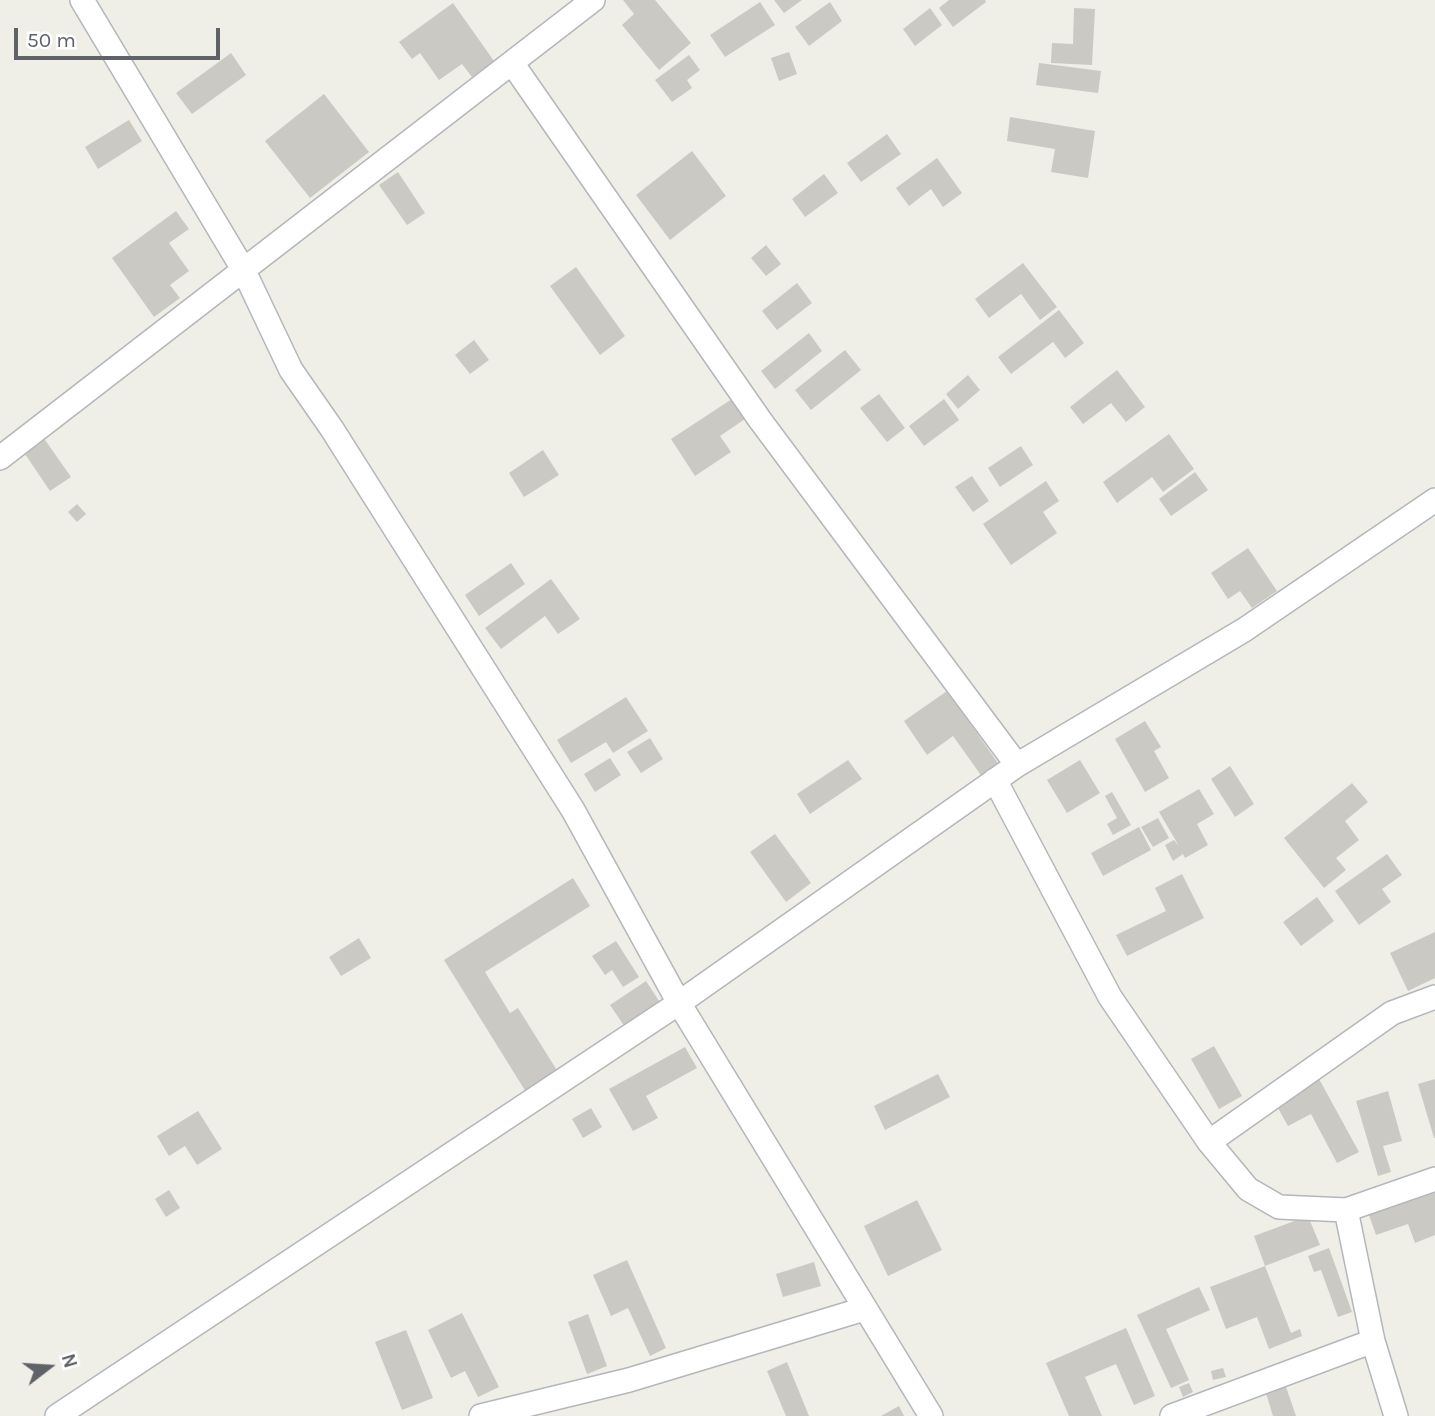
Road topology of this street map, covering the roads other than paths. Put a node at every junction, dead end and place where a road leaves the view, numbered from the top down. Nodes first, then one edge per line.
1 (82, 0) edge
2 (593, 0) edge
3 (512, 63) junction
4 (243, 269) junction
5 (0, 458) edge
6 (1435, 500) edge
7 (1017, 765) junction
8 (995, 779) junction
9 (1435, 997) edge
10 (679, 1003) junction
11 (1209, 1142) junction
12 (1435, 1180) edge
13 (1346, 1210) junction
14 (864, 1309) junction
15 (1373, 1341) junction
16 (57, 1416) edge
17 (481, 1416) edge
18 (931, 1416) edge
19 (1172, 1416) edge
20 (1396, 1416) edge

1 - 4 street
2 - 3 street
3 - 4 street
3 - 7 street
4 - 5 street
4 - 10 street
6 - 7 street
7 - 8 street
8 - 10 street
8 - 11 street
9 - 11 street
10 - 14 street
10 - 16 street
11 - 13 street
12 - 13 street
13 - 15 street
14 - 17 street
14 - 18 street
15 - 19 street
15 - 20 street

